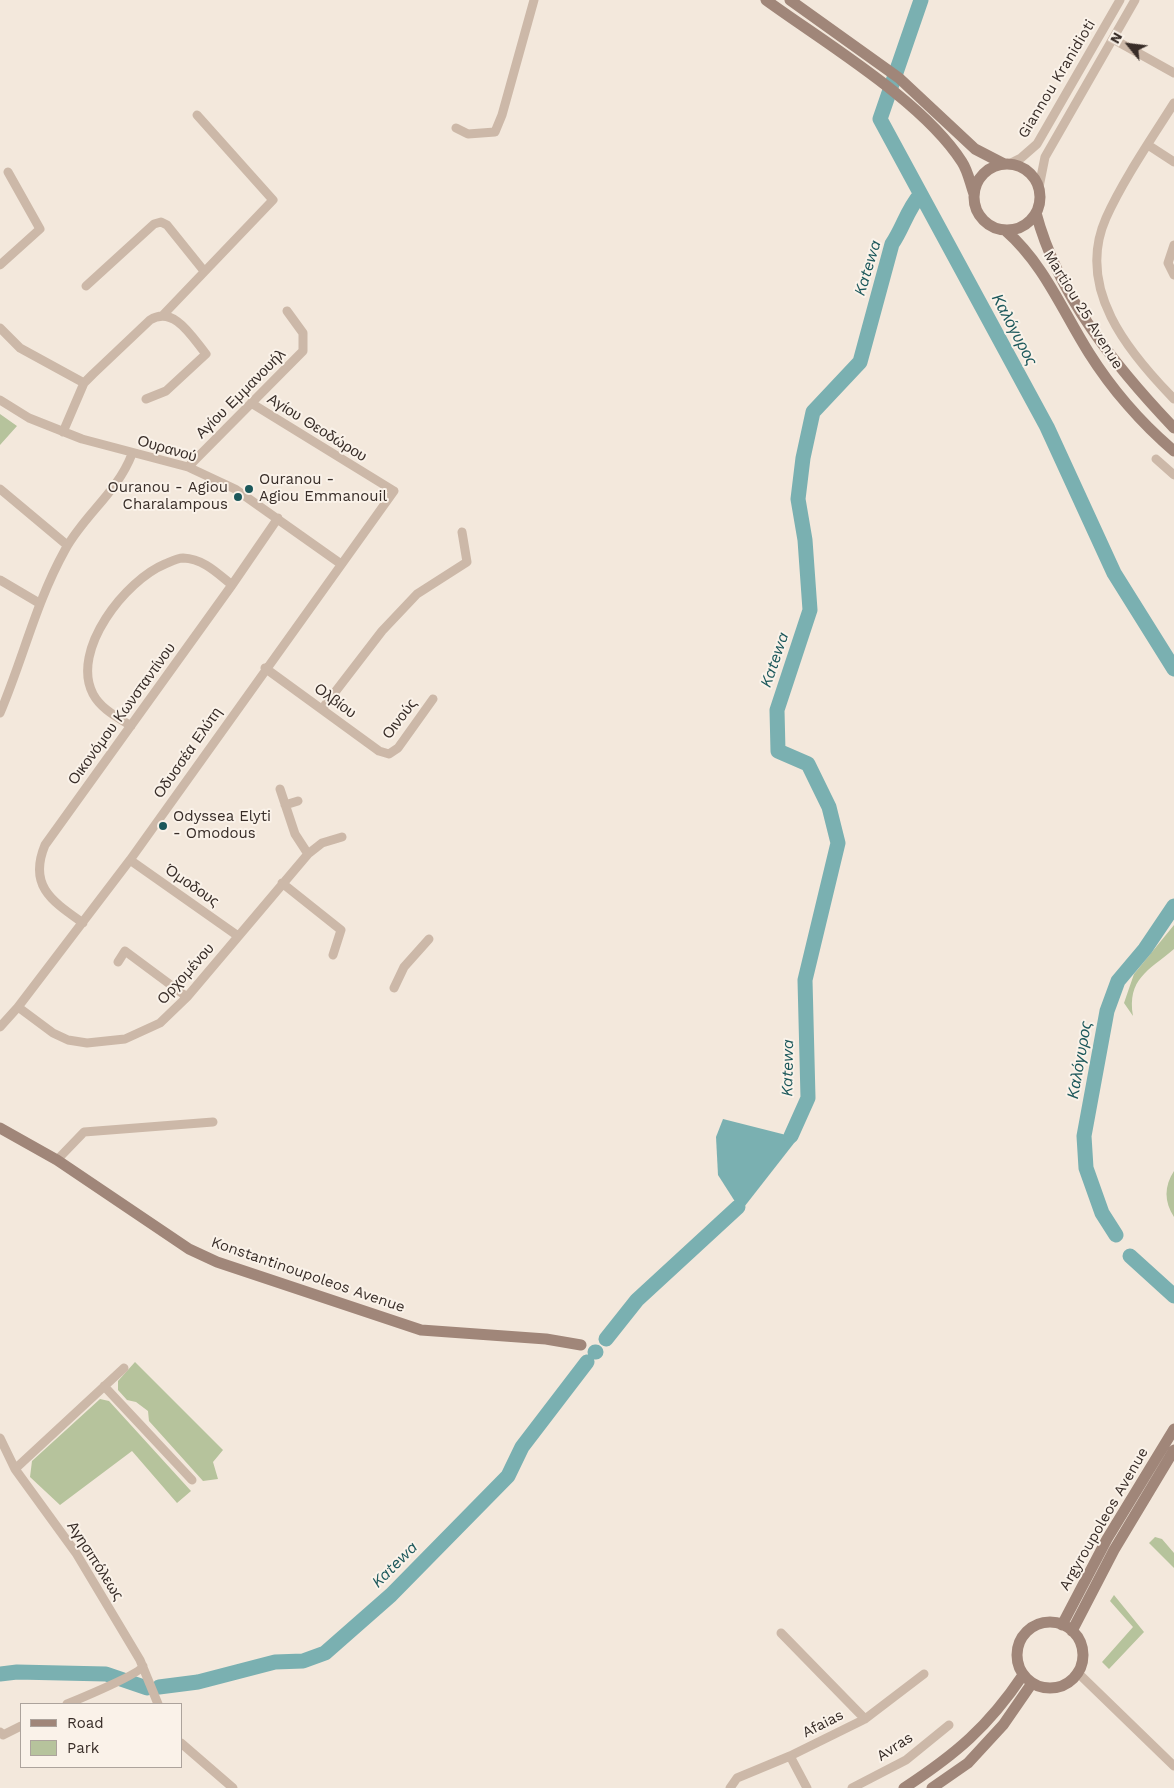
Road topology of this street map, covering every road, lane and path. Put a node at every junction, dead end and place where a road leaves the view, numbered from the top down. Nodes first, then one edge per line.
1 (534, 0) edge
2 (766, 0) edge
3 (790, 0) edge
4 (1120, 0) edge
5 (1135, 0) edge
6 (1113, 39) junction
7 (1097, 43) junction
8 (1174, 74) edge
9 (1174, 103) edge
10 (197, 115) dead end
11 (456, 128) dead end
12 (1148, 145) junction
13 (1174, 162) edge
14 (1006, 164) junction
15 (8, 172) dead end
16 (1039, 187) junction
17 (974, 194) junction
18 (1036, 213) junction
19 (1005, 230) junction
20 (1174, 245) edge
21 (0, 265) edge
22 (204, 271) junction
23 (1174, 275) edge
24 (86, 286) dead end
25 (287, 312) dead end
26 (163, 314) junction
27 (0, 328) edge
28 (84, 383) junction
29 (1174, 398) edge
30 (146, 399) dead end
31 (0, 400) edge
32 (250, 403) junction
33 (1174, 428) edge
34 (62, 432) junction
35 (1174, 451) edge
36 (132, 454) junction
37 (1156, 459) dead end
38 (188, 467) junction
39 (1174, 475) edge
40 (0, 489) edge
41 (394, 491) joint
42 (278, 518) junction
43 (462, 532) dead end
44 (68, 545) junction
45 (341, 564) junction
46 (0, 580) edge
47 (232, 585) junction
48 (39, 604) junction
49 (265, 668) junction
50 (433, 699) dead end
51 (322, 709) junction
52 (0, 713) edge
53 (131, 726) junction
54 (389, 754) joint
55 (280, 789) dead end
56 (298, 802) dead end
57 (285, 805) junction
58 (342, 837) dead end
59 (308, 854) junction
60 (130, 860) junction
61 (282, 883) junction
62 (83, 923) junction
63 (238, 936) junction
64 (430, 939) dead end
65 (333, 955) dead end
66 (118, 962) dead end
67 (394, 988) dead end
68 (187, 997) junction
69 (18, 1007) junction
70 (0, 1027) edge
71 (213, 1122) dead end
72 (0, 1128) edge
73 (57, 1160) junction
74 (581, 1345) dead end
75 (124, 1368) dead end
76 (104, 1386) junction
77 (1174, 1429) edge
78 (0, 1438) edge
79 (1174, 1450) edge
80 (15, 1469) junction
81 (192, 1480) dead end
82 (1062, 1625) junction
83 (1072, 1632) junction
84 (781, 1633) dead end
85 (143, 1666) junction
86 (1077, 1672) junction
87 (924, 1674) dead end
88 (1023, 1675) junction
89 (1032, 1683) junction
90 (69, 1703) edge
91 (158, 1703) edge
92 (865, 1719) junction
93 (950, 1725) dead end
94 (20, 1726) edge
95 (0, 1732) edge
96 (182, 1744) edge
97 (790, 1756) junction
98 (1174, 1766) edge
99 (937, 1787) edge
100 (233, 1788) edge
101 (730, 1788) edge
102 (806, 1788) edge
103 (852, 1788) edge
104 (904, 1788) edge

1 - 11 street
2 - 17 main road
3 - 14 main road
4 - 7 street, Giannou Kranidioti
5 - 6 street, Giannou Kranidioti
6 - 7 street
6 - 8 street
6 - 16 street, Giannou Kranidioti
7 - 14 street, Giannou Kranidioti
9 - 12 street
10 - 22 street
12 - 13 street
12 - 29 street
14 - 16 main road
14 - 17 main road
15 - 21 street
16 - 18 main road
17 - 19 main road
18 - 19 main road
18 - 33 main road, Martiou 25 Avenue
19 - 35 main road, Martiou 25 Avenue
20 - 23 street
22 - 24 street
22 - 26 street
25 - 32 street, Αγίου Εμμανουήλ
26 - 28 street
26 - 30 street
27 - 28 street
28 - 34 street
31 - 34 street, Ουρανού
32 - 38 street, Αγίου Εμμανουήλ
32 - 41 street, Αγίου Θεοδώρου
34 - 36 street, Ουρανού
36 - 38 street, Ουρανού
36 - 44 street
37 - 39 street
38 - 42 street, Ουρανού
40 - 44 street
41 - 45 street, Οδυσσέα Ελύτη
42 - 45 street, Ουρανού
42 - 47 street, Οικονόμου Κωνσταντίνου
43 - 51 street
44 - 48 street
45 - 49 street, Οδυσσέα Ελύτη
46 - 48 street
47 - 53 street, Οικονόμου Κωνσταντίνου
47 - 53 street
48 - 52 street
49 - 51 street, Ολβίου
49 - 60 street, Οδυσσέα Ελύτη
50 - 54 street, Οινούς
51 - 54 street, Ολβίου
53 - 62 street, Οικονόμου Κωνσταντίνου
55 - 57 street
56 - 57 street
57 - 59 street
58 - 59 street, Ορχομένου
59 - 61 street, Ορχομένου
60 - 62 street, Οδυσσέα Ελύτη
60 - 63 street, Όμοδους
61 - 63 street, Ορχομένου
61 - 65 street
62 - 69 street, Οδυσσέα Ελύτη
63 - 68 street, Ορχομένου
64 - 67 street
66 - 68 street
68 - 69 street, Ορχομένου
69 - 70 street, Οδυσσέα Ελύτη
71 - 73 street
72 - 73 main road, Konstantinoupoleos Avenue
73 - 74 main road, Konstantinoupoleos Avenue
75 - 76 street
76 - 80 street
76 - 81 street
77 - 82 main road, Argyroupoleos Avenue
78 - 80 street, Αγησιπόλεως
79 - 83 main road, Argyroupoleos Avenue
80 - 85 street, Αγησιπόλεως
82 - 83 main road
82 - 88 main road
83 - 86 main road
84 - 92 street
85 - 90 street
85 - 91 street, Αγησιπόλεως
86 - 89 main road
86 - 98 street
87 - 92 street, Afaias
88 - 89 main road
88 - 104 main road
89 - 99 main road
92 - 97 street, Afaias
93 - 103 street, Avras
94 - 95 street
96 - 100 street
97 - 101 street, Afaias
97 - 102 street

